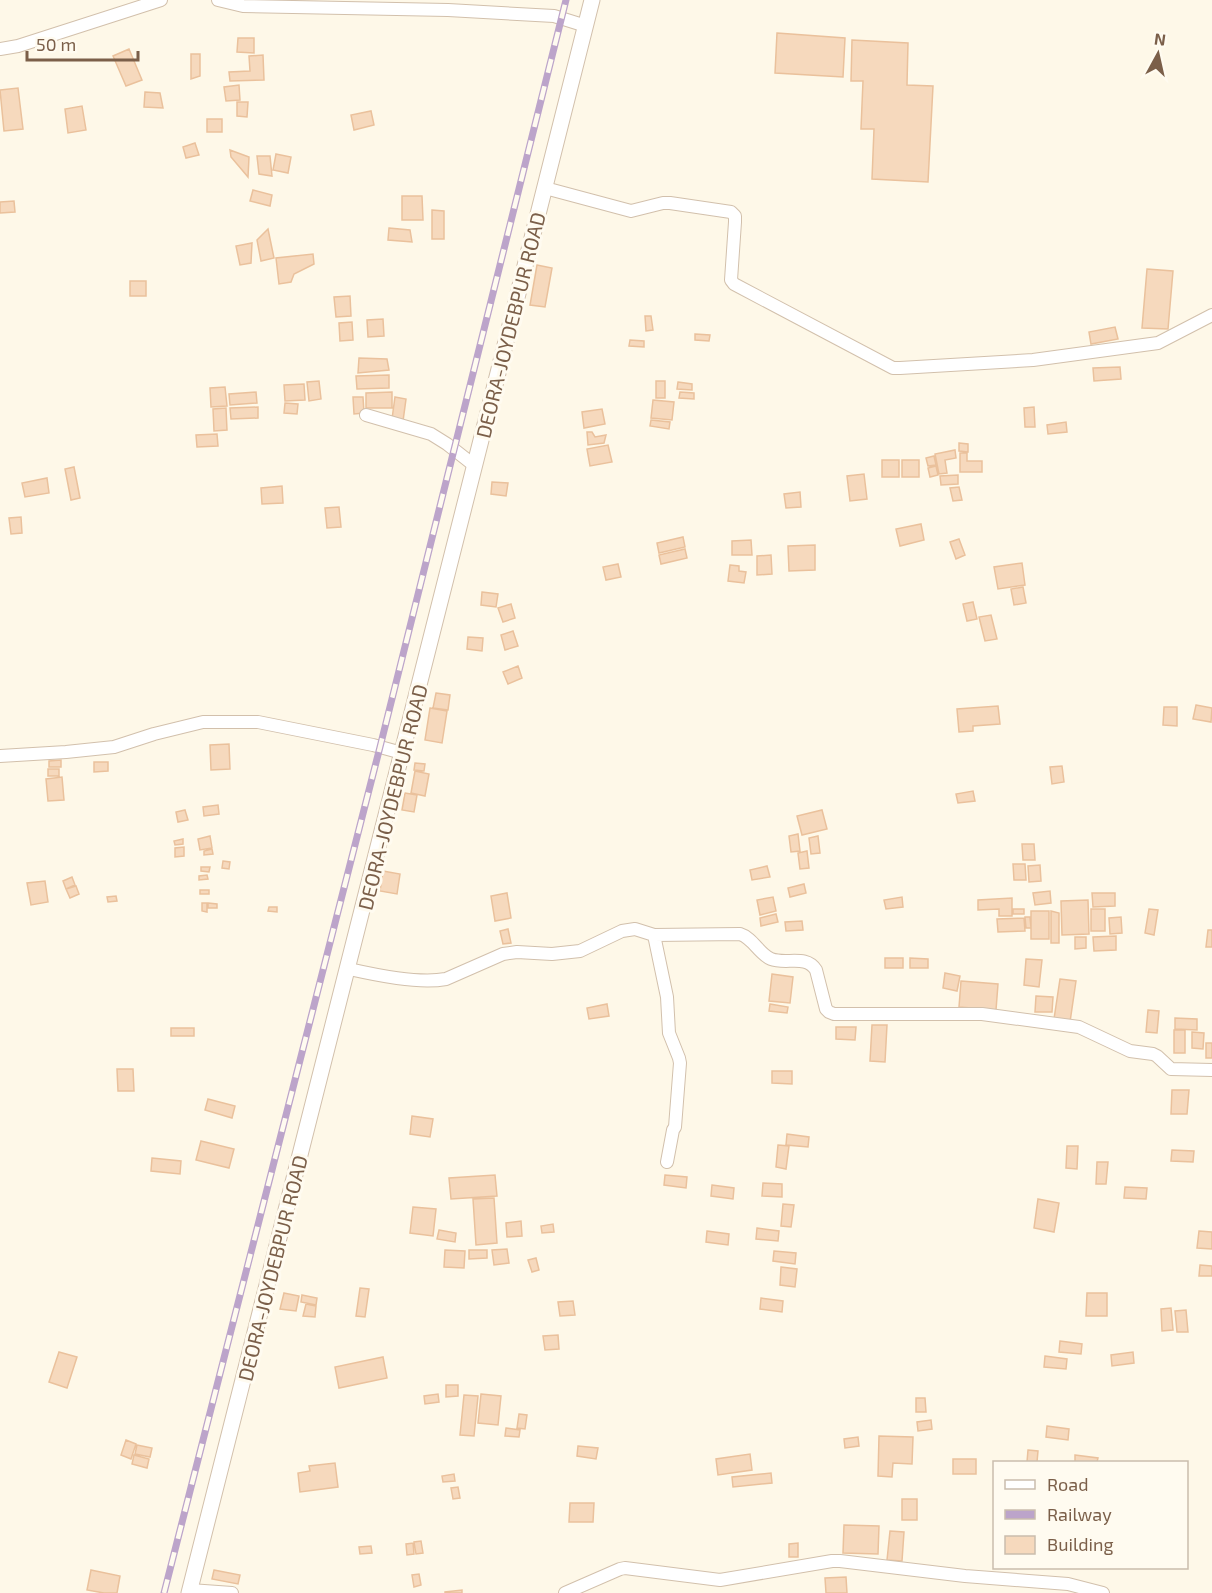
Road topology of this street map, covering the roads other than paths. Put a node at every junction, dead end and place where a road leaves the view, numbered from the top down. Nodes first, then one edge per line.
1 (161, 0) edge
2 (218, 0) edge
3 (592, 0) edge
4 (586, 26) junction
5 (0, 49) edge
6 (545, 188) junction
7 (1212, 315) edge
8 (366, 416) dead end
9 (475, 466) junction
10 (402, 753) junction
11 (0, 756) edge
12 (654, 935) junction
13 (349, 969) junction
14 (1212, 1070) edge
15 (667, 1162) dead end
16 (190, 1592) edge
17 (232, 1593) edge
18 (565, 1593) edge
19 (1103, 1593) edge

1 - 5 street
2 - 4 street
3 - 4 street, DEORA-JOYDEBPUR ROAD
4 - 6 street, DEORA-JOYDEBPUR ROAD
6 - 7 street
6 - 9 street, DEORA-JOYDEBPUR ROAD
8 - 9 street
9 - 10 street, DEORA-JOYDEBPUR ROAD
10 - 11 street
10 - 13 street, DEORA-JOYDEBPUR ROAD
12 - 13 street
12 - 14 street
12 - 15 street
13 - 16 street, DEORA-JOYDEBPUR ROAD
16 - 17 street
18 - 19 street

